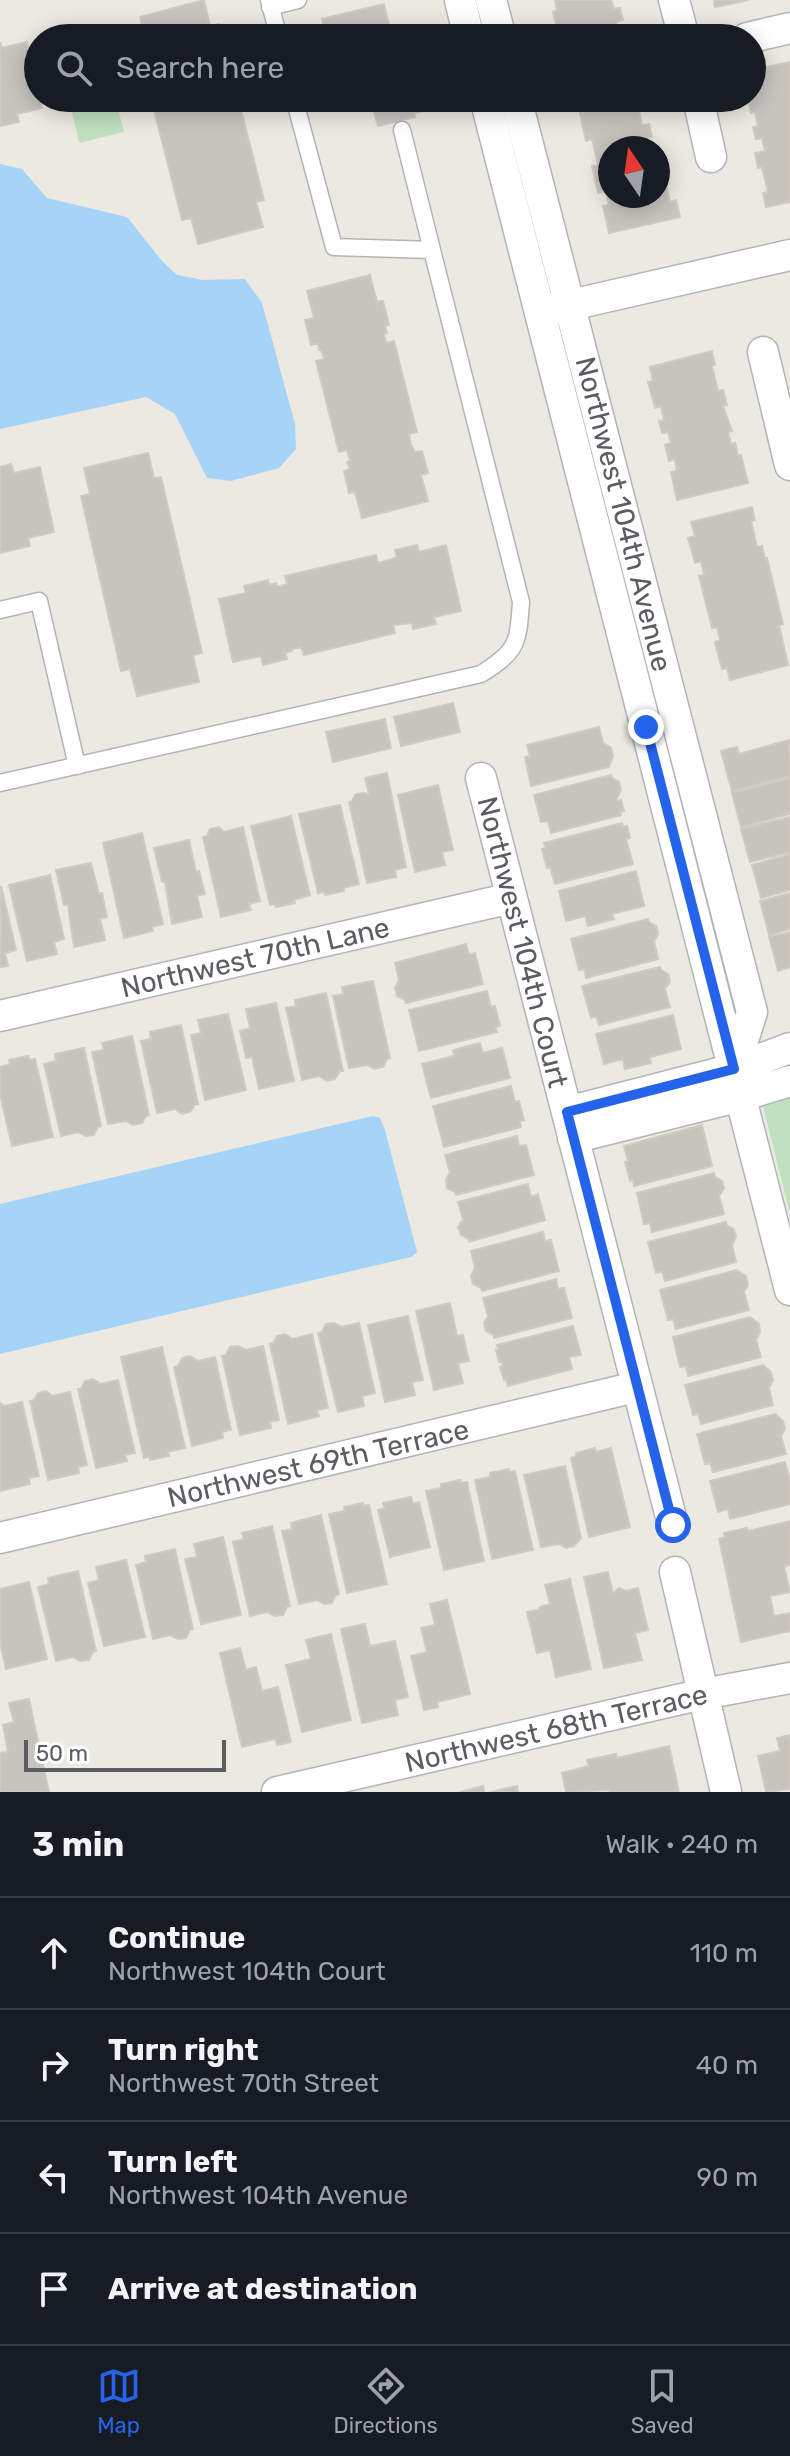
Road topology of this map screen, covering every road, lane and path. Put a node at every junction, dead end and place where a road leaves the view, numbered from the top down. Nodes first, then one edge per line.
1 (298, 0) edge
2 (460, 0) edge
3 (491, 0) edge
4 (674, 0) edge
5 (270, 4) edge
6 (275, 24) edge
7 (466, 24) edge
8 (494, 24) edge
9 (680, 24) edge
10 (790, 28) edge
11 (766, 34) edge
12 (298, 112) edge
13 (489, 112) edge
14 (520, 112) edge
15 (701, 112) edge
16 (402, 130) dead end
17 (711, 157) dead end
18 (432, 250) junction
19 (790, 255) edge
20 (570, 306) junction
21 (539, 312) junction
22 (763, 352) dead end
23 (790, 465) edge
24 (0, 610) edge
25 (677, 719) junction
26 (646, 727) junction
27 (77, 766) junction
28 (481, 778) dead end
29 (0, 783) edge
30 (511, 898) junction
31 (0, 1016) edge
32 (790, 1048) edge
33 (790, 1081) edge
34 (737, 1083) junction
35 (570, 1125) junction
36 (790, 1290) edge
37 (636, 1387) junction
38 (673, 1525) dead end
39 (0, 1538) edge
40 (675, 1572) dead end
41 (790, 1678) edge
42 (703, 1694) junction
43 (361, 1783) edge
44 (277, 1792) edge
45 (726, 1792) edge

1 - 5 lane
2 - 7 street
3 - 8 street
4 - 9 street
5 - 6 lane
10 - 11 street
12 - 18 lane
13 - 21 street, Northwest 104th Avenue
14 - 20 street, Northwest 104th Avenue
15 - 17 street
16 - 18 lane
18 - 27 lane
19 - 20 street
20 - 21 street
20 - 25 street, Northwest 104th Avenue
21 - 26 street, Northwest 104th Avenue
22 - 23 street
24 - 27 lane
25 - 26 lane
25 - 34 street, Northwest 104th Avenue
26 - 34 street, Northwest 104th Avenue
27 - 29 lane
28 - 30 street, Northwest 104th Court
30 - 31 street, Northwest 70th Lane
30 - 35 street, Northwest 104th Court
32 - 34 street
33 - 34 street
34 - 35 street
34 - 36 street, Northwest 104th Avenue
35 - 37 street, Northwest 104th Court
37 - 38 street, Northwest 104th Court
37 - 39 street, Northwest 69th Terrace
40 - 42 street
41 - 42 street, Northwest 68th Terrace
42 - 43 street, Northwest 68th Terrace
42 - 45 street
43 - 44 street, Northwest 68th Terrace

